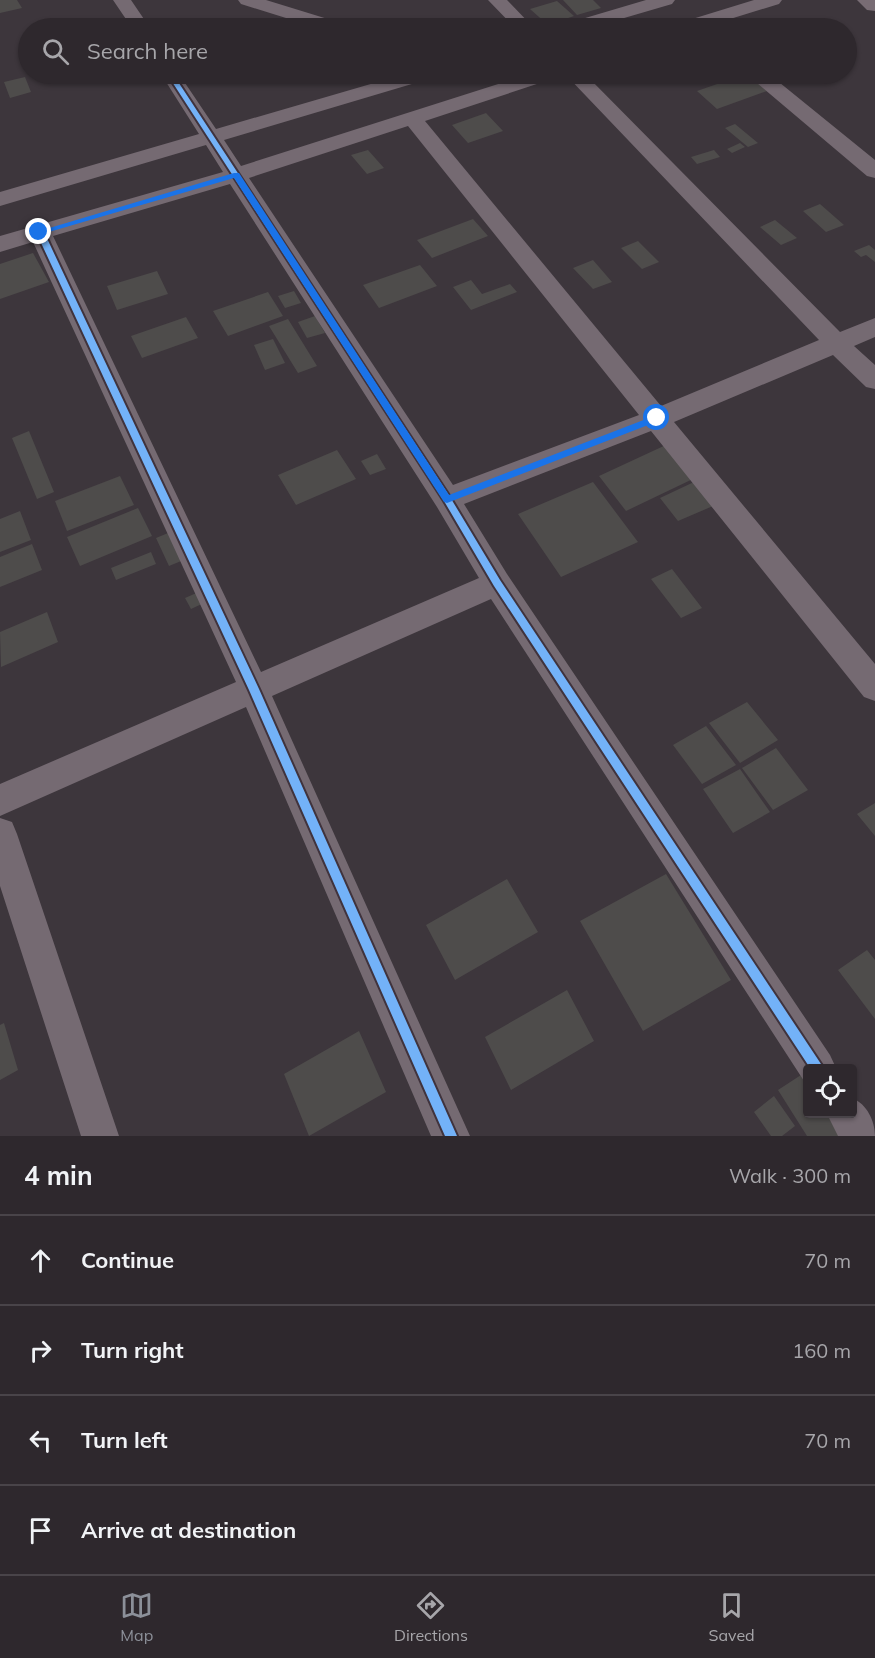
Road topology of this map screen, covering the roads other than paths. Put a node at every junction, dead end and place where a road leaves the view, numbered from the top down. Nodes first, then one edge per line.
1 (122, 0) edge
2 (247, 0) edge
3 (496, 0) edge
4 (666, 0) edge
5 (773, 0) edge
6 (868, 0) edge
7 (875, 5) edge
8 (134, 18) edge
9 (305, 18) edge
10 (515, 18) edge
11 (606, 18) edge
12 (721, 18) edge
13 (176, 84) edge
14 (360, 84) edge
15 (517, 84) edge
16 (584, 84) edge
17 (770, 84) edge
18 (412, 118) junction
19 (211, 138) junction
20 (875, 171) edge
21 (236, 175) junction
22 (0, 199) edge
23 (39, 232) junction
24 (0, 244) edge
25 (875, 327) edge
26 (836, 343) junction
27 (875, 380) edge
28 (657, 418) junction
29 (447, 499) junction
30 (497, 583) junction
31 (875, 687) edge
32 (254, 689) junction
33 (0, 800) edge
34 (0, 834) edge
35 (814, 1064) edge
36 (849, 1118) edge
37 (100, 1136) edge
38 (451, 1136) edge
39 (861, 1136) edge

1 - 8 street
2 - 9 street
3 - 10 street
4 - 11 street
5 - 12 street
6 - 7 street
13 - 19 street
14 - 19 street
15 - 18 street
16 - 26 street
17 - 20 street
18 - 21 street
18 - 28 street
19 - 21 street
19 - 22 street
21 - 23 street
21 - 29 street
23 - 24 street
23 - 32 street
25 - 26 street
26 - 27 street
26 - 28 street
28 - 29 street
28 - 31 street
29 - 30 street
30 - 32 street
30 - 35 street
32 - 33 street
32 - 38 street
34 - 37 street
36 - 39 street

